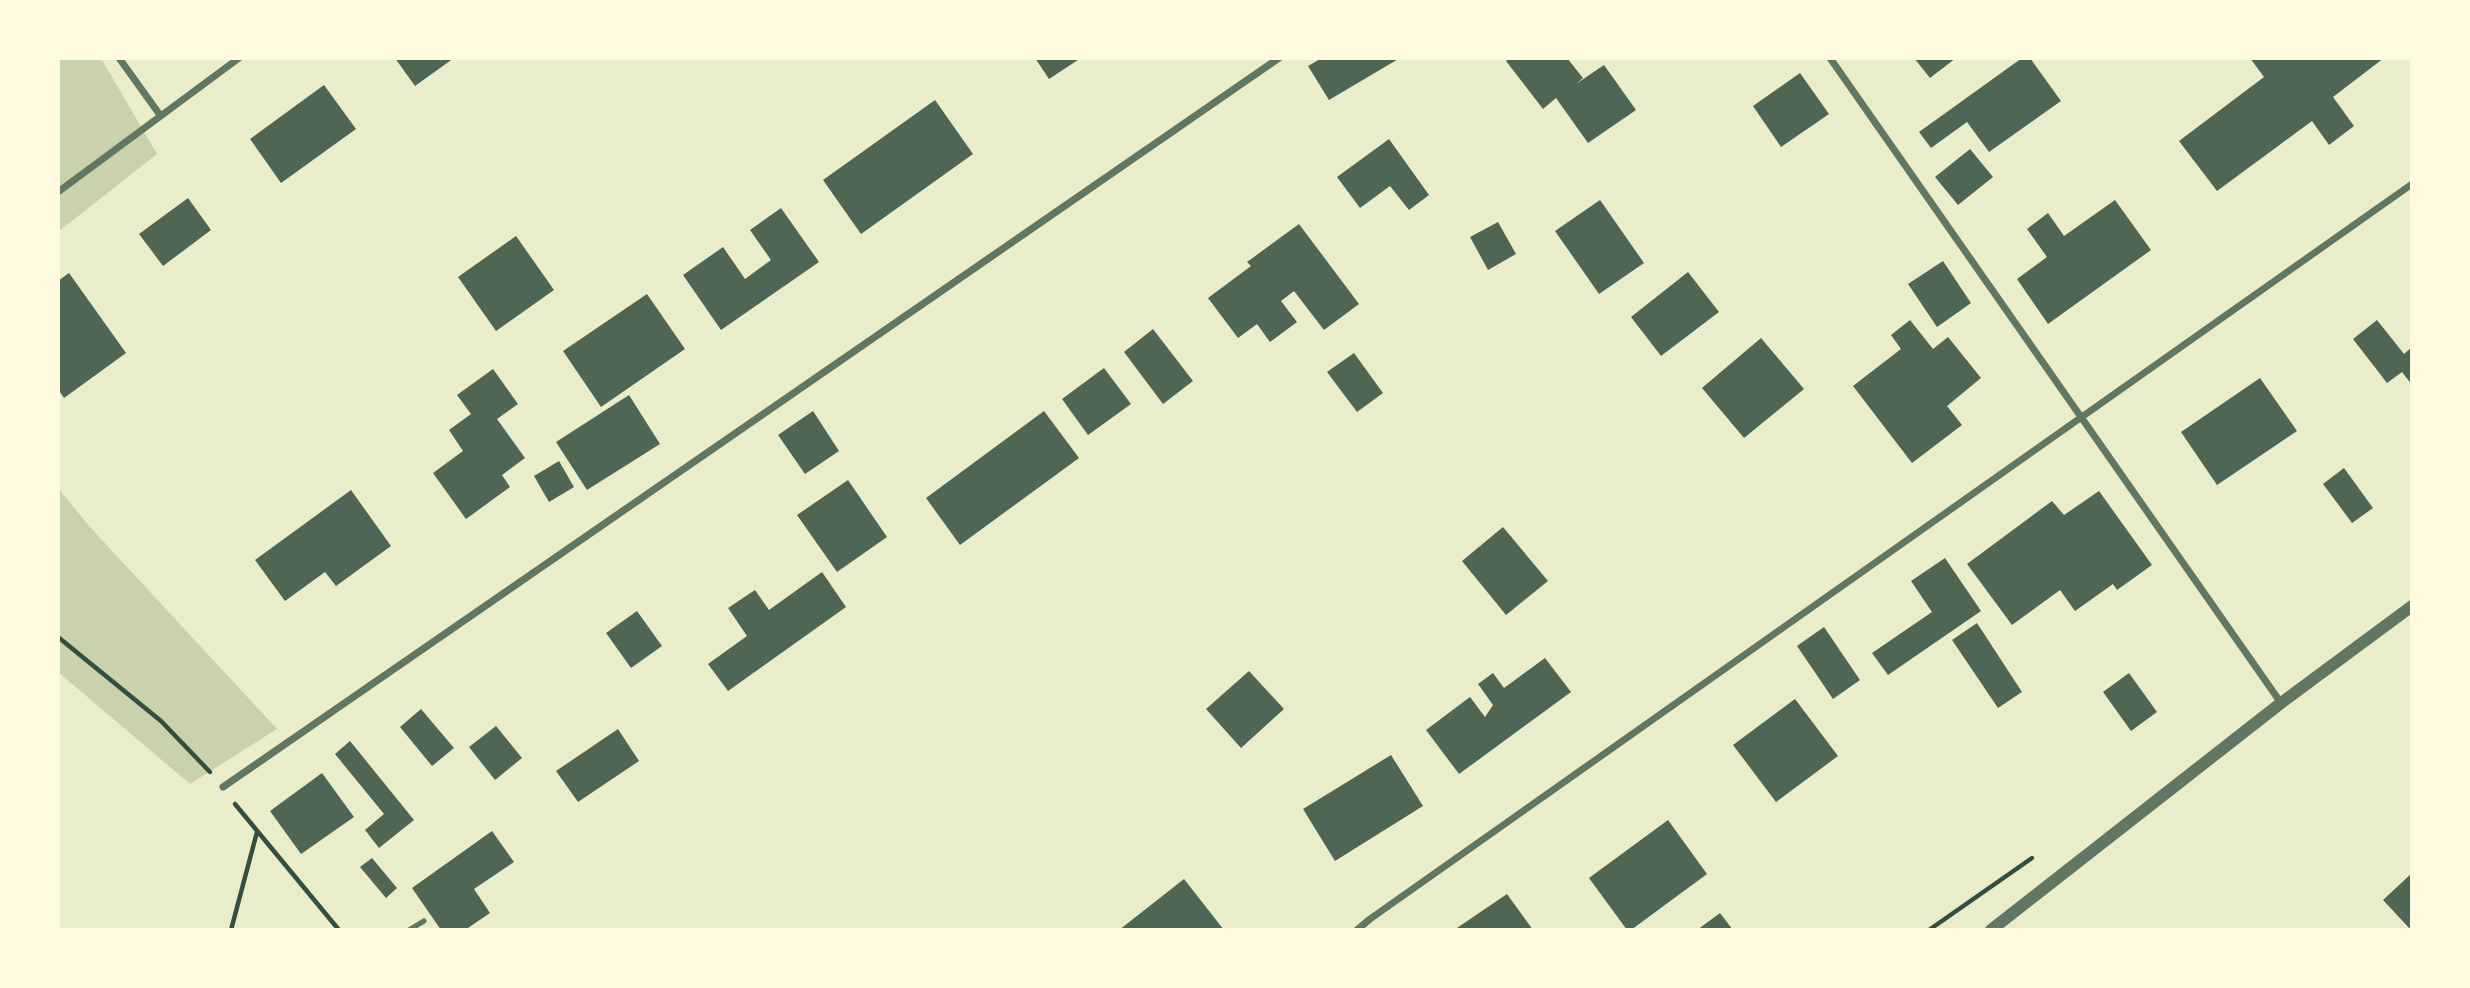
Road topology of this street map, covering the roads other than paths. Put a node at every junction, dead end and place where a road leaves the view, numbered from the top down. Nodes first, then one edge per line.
1 (119, 58) edge
2 (239, 58) edge
3 (1279, 58) edge
4 (1830, 58) edge
5 (160, 115) junction
6 (2412, 184) edge
7 (58, 192) edge
8 (2081, 418) junction
9 (2412, 606) edge
10 (2280, 703) junction
11 (223, 788) road end
12 (425, 921) dead end
13 (409, 930) edge
14 (1357, 930) edge
15 (1991, 930) edge

1 - 5 street
2 - 5 street
3 - 11 street
4 - 8 street
5 - 7 street
6 - 8 street
8 - 10 street
8 - 14 street
9 - 10 street
10 - 15 street
12 - 13 lane

